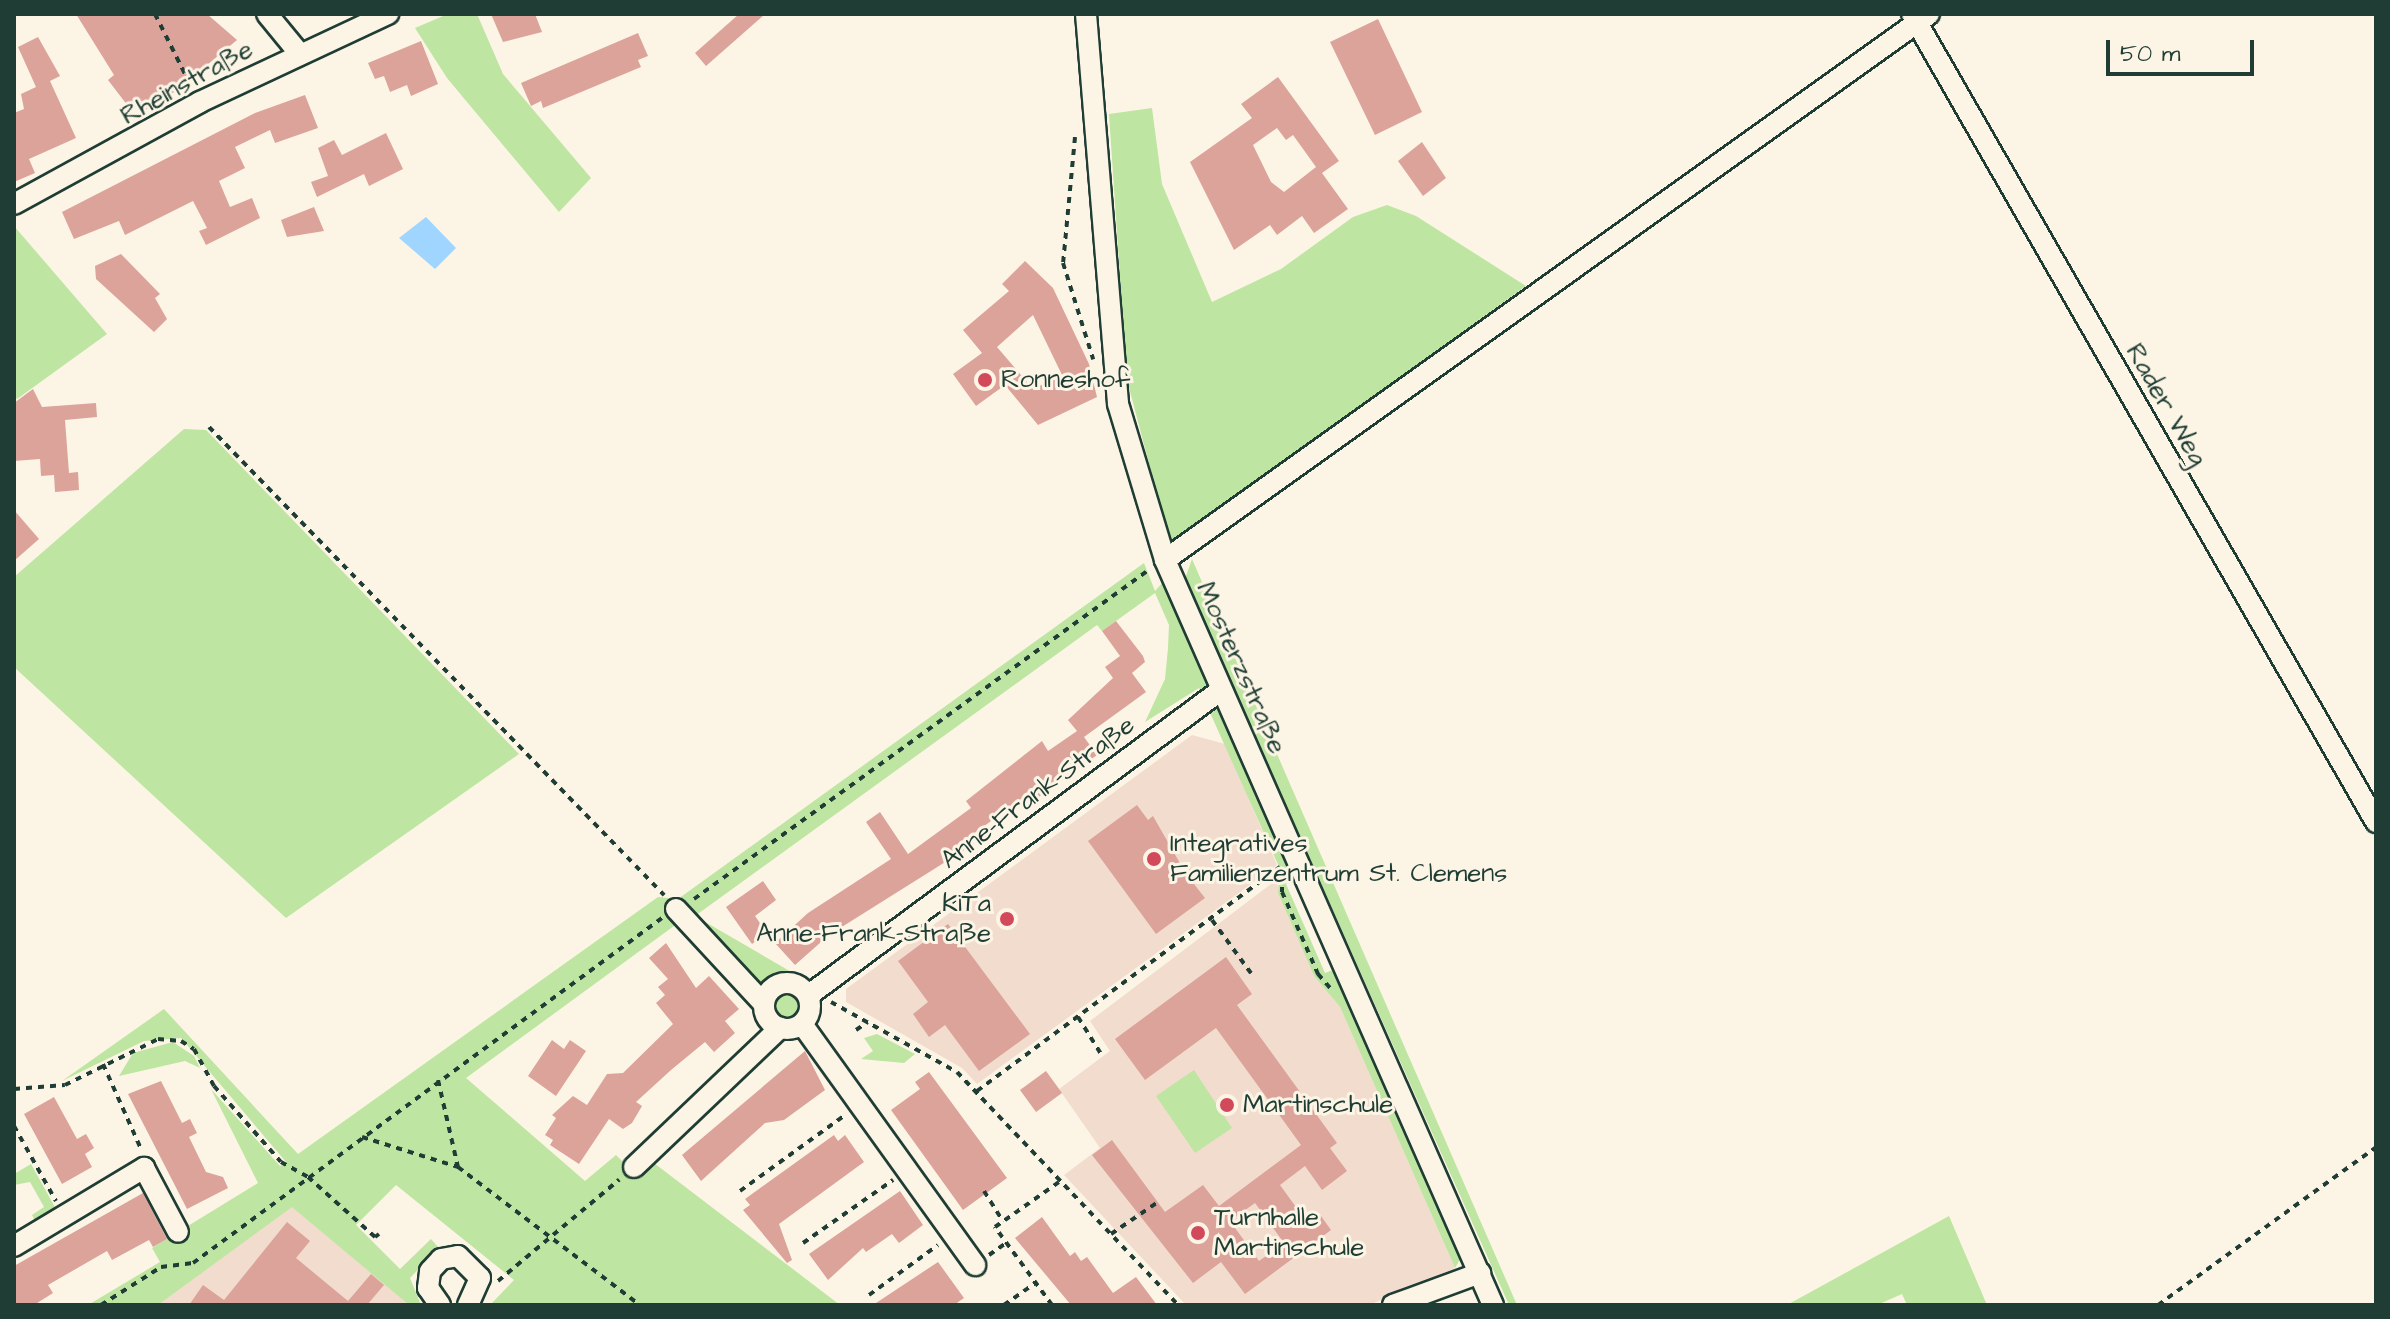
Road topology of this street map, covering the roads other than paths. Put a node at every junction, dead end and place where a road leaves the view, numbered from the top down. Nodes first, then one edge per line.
1 (267, 14) edge
2 (388, 14) edge
3 (1086, 14) edge
4 (1919, 17) edge
5 (299, 53) junction
6 (15, 203) edge
7 (1165, 560) junction
8 (1221, 690) junction
9 (2376, 822) edge
10 (676, 909) road end
11 (811, 993) junction
12 (764, 1004) junction
13 (802, 1024) junction
14 (780, 1028) junction
15 (634, 1167) road end
16 (178, 1232) dead end
17 (14, 1246) edge
18 (975, 1265) dead end
19 (1480, 1273) junction
20 (440, 1305) edge
21 (468, 1305) edge
22 (1393, 1305) edge
23 (1493, 1305) edge

1 - 5 street
2 - 5 street, Rheinstraße
3 - 7 street, Mosterzstraße
4 - 7 street
4 - 9 street, Rader Weg
5 - 6 street, Rheinstraße
7 - 8 street, Mosterzstraße
8 - 11 street, Anne-Frank-Straße
8 - 19 street, Mosterzstraße
10 - 12 street
11 - 12 street
11 - 13 street
12 - 14 street
13 - 14 street
13 - 18 street
14 - 15 street
16 - 17 street
19 - 22 street
19 - 23 street, Mosterzstraße
20 - 21 street

